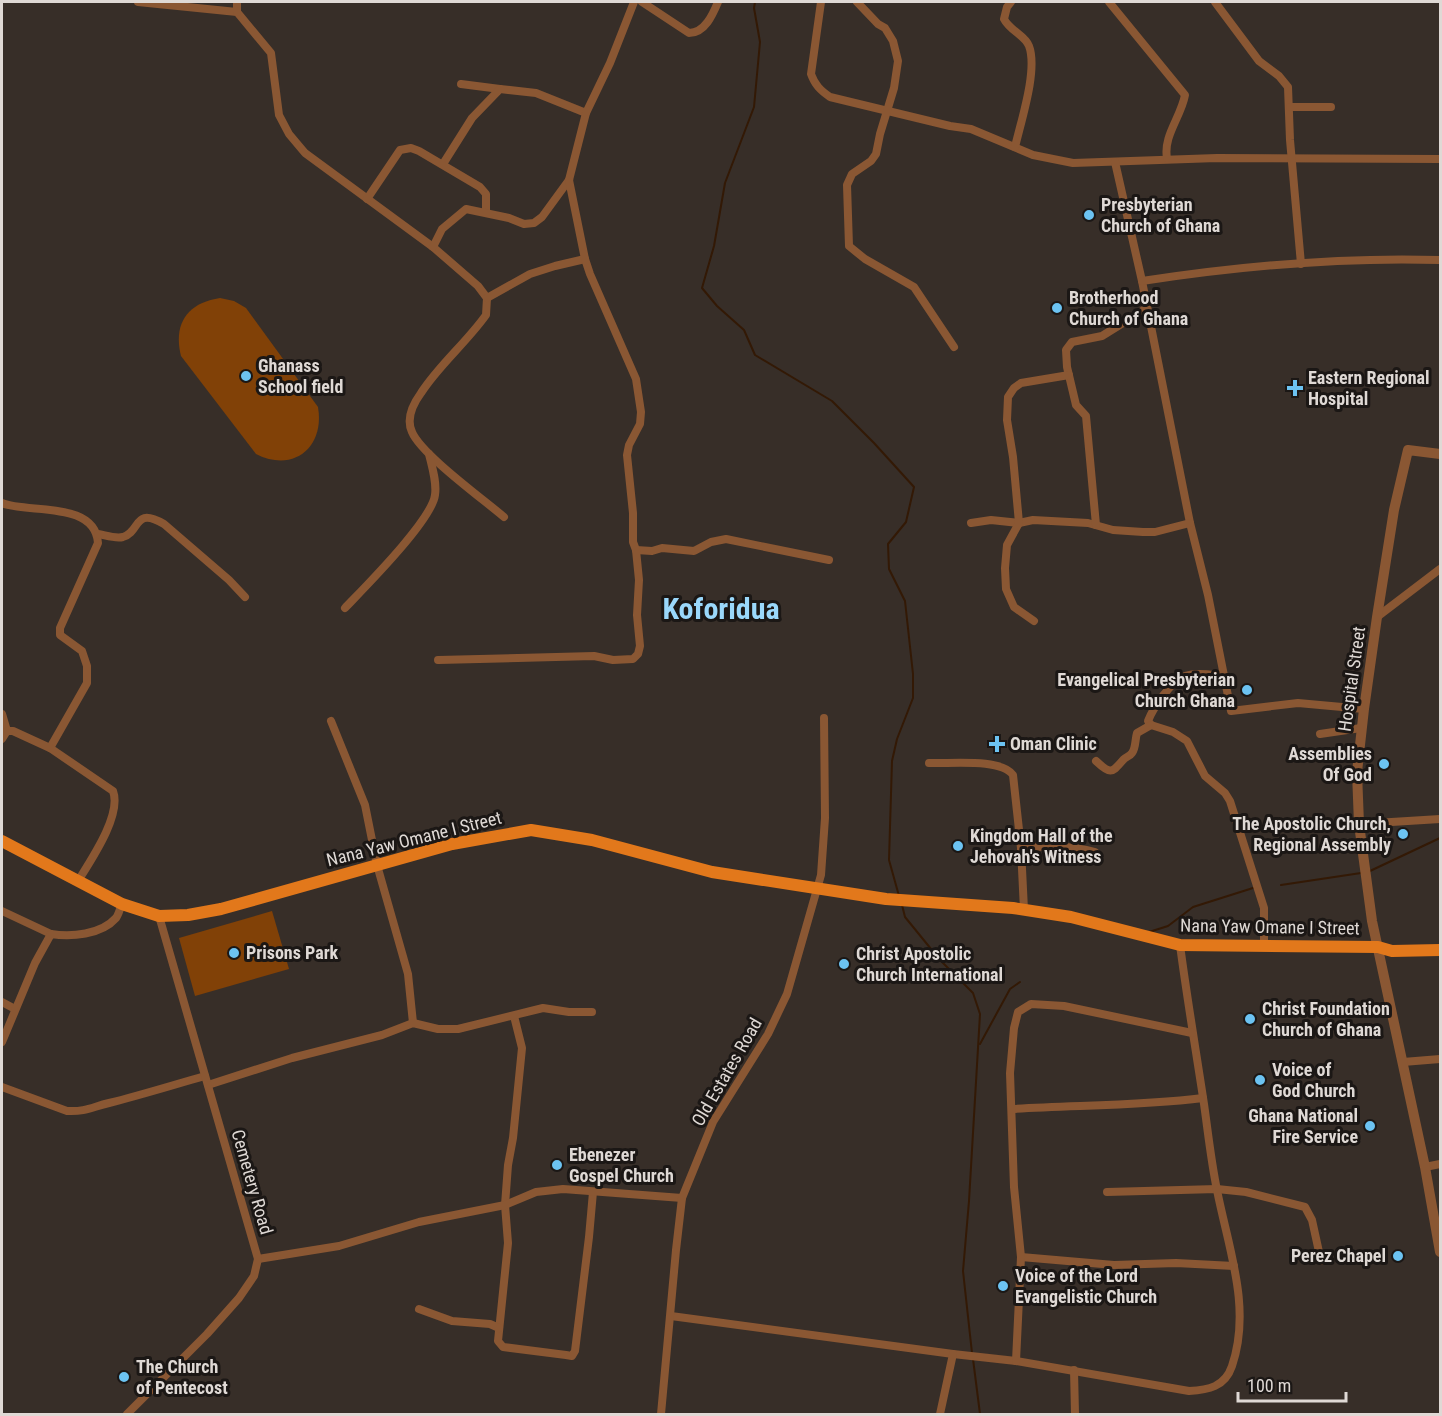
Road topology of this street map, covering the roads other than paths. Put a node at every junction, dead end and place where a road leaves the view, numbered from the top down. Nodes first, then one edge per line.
1 (138, 2) edge
2 (237, 2) edge
3 (634, 2) edge
4 (642, 2) edge
5 (718, 2) edge
6 (821, 2) edge
7 (857, 2) edge
8 (1011, 2) edge
9 (1109, 2) edge
10 (1215, 2) edge
11 (237, 12) junction
12 (461, 84) dead end
13 (500, 89) junction
14 (1290, 107) junction
15 (1331, 107) dead end
16 (887, 111) junction
17 (586, 113) junction
18 (1015, 147) junction
19 (1167, 158) junction
20 (1293, 158) junction
21 (1440, 159) edge
22 (1115, 162) junction
23 (443, 164) junction
24 (568, 180) junction
25 (367, 200) junction
26 (486, 212) junction
27 (433, 247) junction
28 (585, 259) junction
29 (1440, 260) edge
30 (1301, 264) junction
31 (1142, 281) junction
32 (487, 298) junction
33 (1147, 308) junction
34 (954, 347) dead end
35 (1069, 375) junction
36 (429, 453) junction
37 (1440, 454) edge
38 (2, 503) edge
39 (504, 516) dead end
40 (971, 523) dead end
41 (1019, 523) junction
42 (1190, 523) junction
43 (1096, 525) junction
44 (98, 534) junction
45 (636, 550) junction
46 (829, 560) dead end
47 (1440, 569) edge
48 (245, 597) dead end
49 (345, 608) dead end
50 (1377, 617) junction
51 (1034, 621) dead end
52 (438, 660) dead end
53 (1224, 676) junction
54 (1364, 709) junction
55 (2, 714) edge
56 (824, 718) dead end
57 (331, 721) dead end
58 (1151, 725) junction
59 (1361, 728) junction
60 (7, 731) junction
61 (1320, 734) dead end
62 (2, 739) edge
63 (50, 748) junction
64 (1096, 761) dead end
65 (929, 764) dead end
66 (1440, 819) edge
67 (1359, 824) junction
68 (2, 841) edge
69 (1021, 848) junction
70 (1095, 852) dead end
71 (377, 865) junction
72 (78, 881) junction
73 (818, 890) junction
74 (122, 904) junction
75 (1024, 910) junction
76 (2, 911) edge
77 (159, 916) junction
78 (51, 933) junction
79 (1440, 943) edge
80 (1180, 945) junction
81 (1264, 945) junction
82 (1378, 947) junction
83 (1440, 950) edge
84 (2, 1002) edge
85 (15, 1009) junction
86 (592, 1012) dead end
87 (514, 1016) junction
88 (414, 1023) junction
89 (1192, 1033) junction
90 (2, 1042) edge
91 (1440, 1059) edge
92 (1403, 1062) junction
93 (205, 1076) junction
94 (208, 1085) junction
95 (2, 1087) edge
96 (1203, 1098) junction
97 (1012, 1109) junction
98 (1440, 1164) edge
99 (1425, 1167) junction
100 (1217, 1189) junction
101 (593, 1192) junction
102 (1107, 1192) dead end
103 (682, 1198) junction
104 (505, 1205) junction
105 (1440, 1252) edge
106 (1021, 1257) junction
107 (258, 1259) junction
108 (1321, 1261) dead end
109 (1234, 1266) junction
110 (419, 1309) dead end
111 (671, 1316) junction
112 (499, 1328) junction
113 (952, 1354) junction
114 (1016, 1361) junction
115 (1074, 1370) junction
116 (127, 1414) edge
117 (661, 1414) edge
118 (940, 1414) edge
119 (1075, 1414) edge

1 - 11 street
2 - 11 street
3 - 17 street
4 - 5 street
6 - 16 street
7 - 16 street
8 - 18 street
9 - 19 street
10 - 14 street
11 - 25 street
12 - 13 street
13 - 17 street
13 - 23 street
14 - 15 street
14 - 20 street
16 - 18 street
16 - 34 street
17 - 24 street
18 - 22 street
19 - 20 street
19 - 22 street
20 - 21 street
20 - 30 street
22 - 31 street
23 - 25 street
23 - 26 street
24 - 26 street
24 - 28 street
25 - 27 street
26 - 27 street
27 - 32 street
28 - 32 street
28 - 45 street
29 - 30 street
30 - 31 street
31 - 33 street
32 - 36 street
33 - 35 street
33 - 42 street
35 - 41 street
35 - 43 street
36 - 39 street
36 - 49 street
37 - 50 street, Hospital Street
38 - 44 street
40 - 41 street
41 - 43 street
41 - 51 street
42 - 43 street
42 - 53 street
44 - 48 street
44 - 63 street
45 - 46 street
45 - 52 street
47 - 50 street
50 - 54 street, Hospital Street
53 - 54 street
53 - 58 street
54 - 59 street, Hospital Street
55 - 60 street
56 - 73 street, Old Estates Road
57 - 71 street
58 - 64 street
58 - 81 street
59 - 61 street
59 - 67 street, Hospital Street
60 - 62 street
60 - 63 street
63 - 72 street
65 - 69 street
66 - 67 street
67 - 82 street, Hospital Street
68 - 72 main road, Nana Yaw Omane I Street
69 - 70 street
69 - 75 street
71 - 73 main road, Nana Yaw Omane I Street
71 - 77 main road, Nana Yaw Omane I Street
71 - 88 street
72 - 74 main road, Nana Yaw Omane I Street
73 - 75 main road, Nana Yaw Omane I Street
73 - 103 street, Old Estates Road
74 - 77 main road, Nana Yaw Omane I Street
74 - 78 street
75 - 80 main road, Nana Yaw Omane I Street
76 - 78 street
77 - 93 street, Cemetery Road
78 - 85 street
79 - 82 main road, Nana Yaw Omane I Street
80 - 81 main road, Nana Yaw Omane I Street
80 - 89 street
81 - 82 main road, Nana Yaw Omane I Street
82 - 83 main road, Nana Yaw Omane I Street
82 - 92 street, Hospital Street
84 - 85 street
85 - 90 street
86 - 87 street
87 - 88 street
87 - 104 street
88 - 94 street
89 - 96 street
89 - 97 street
91 - 92 street
92 - 99 street, Hospital Street
93 - 94 street, Cemetery Road
93 - 95 street
94 - 107 street, Cemetery Road
96 - 97 street
96 - 100 street
97 - 106 street
98 - 99 street
99 - 105 street, Hospital Street
100 - 102 street
100 - 108 street
100 - 109 street
101 - 103 street
101 - 104 street
101 - 112 street
103 - 111 street, Old Estates Road
104 - 107 street
104 - 112 street
106 - 109 street
106 - 114 street
107 - 116 street, Cemetery Road
109 - 115 street
110 - 112 street
111 - 113 street
111 - 117 street, Old Estates Road
113 - 114 street
113 - 118 street
114 - 115 street
115 - 119 street

